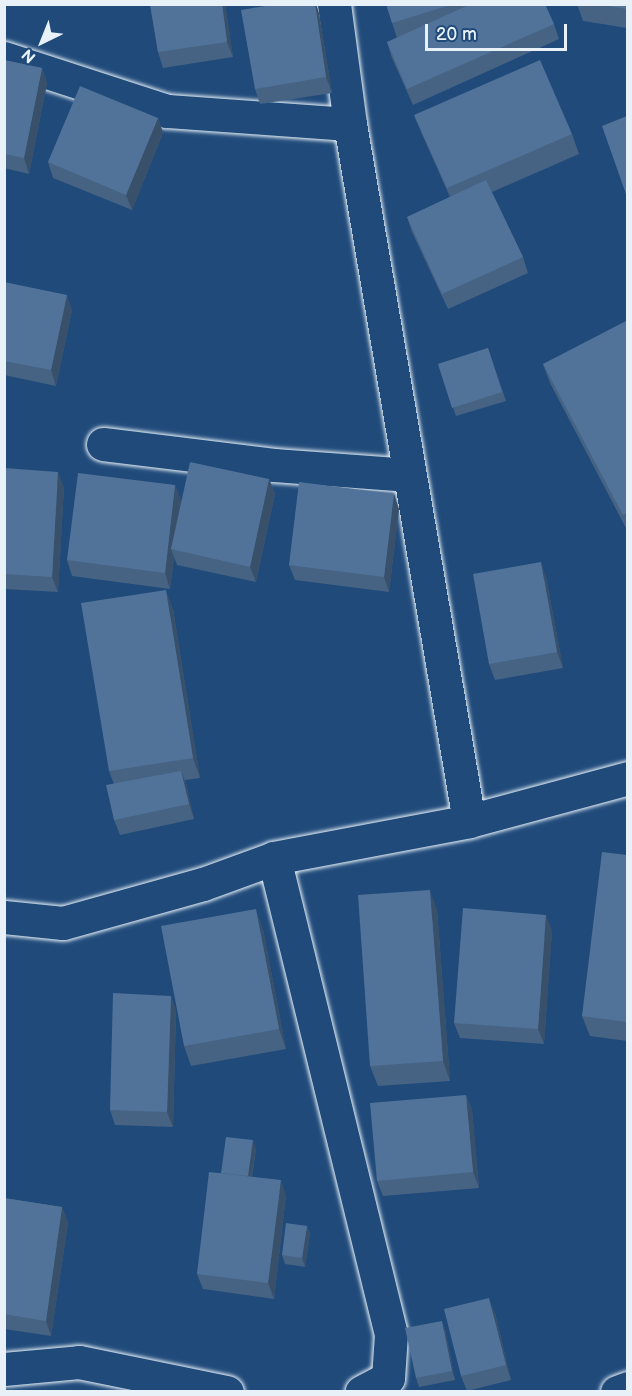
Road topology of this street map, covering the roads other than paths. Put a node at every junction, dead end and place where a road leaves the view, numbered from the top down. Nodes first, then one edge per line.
1 (334, 4) edge
2 (4, 58) edge
3 (350, 124) junction
4 (103, 444) dead end
5 (410, 475) junction
6 (627, 778) edge
7 (469, 821) junction
8 (274, 858) junction
9 (4, 917) edge
10 (4, 1369) edge
11 (381, 1387) edge
12 (627, 1388) edge
13 (227, 1392) edge
14 (617, 1392) edge

1 - 3 street
2 - 3 street
3 - 5 street
4 - 5 street
5 - 7 street
6 - 7 street
7 - 8 street
8 - 9 street
8 - 11 street
10 - 13 street
12 - 14 street

